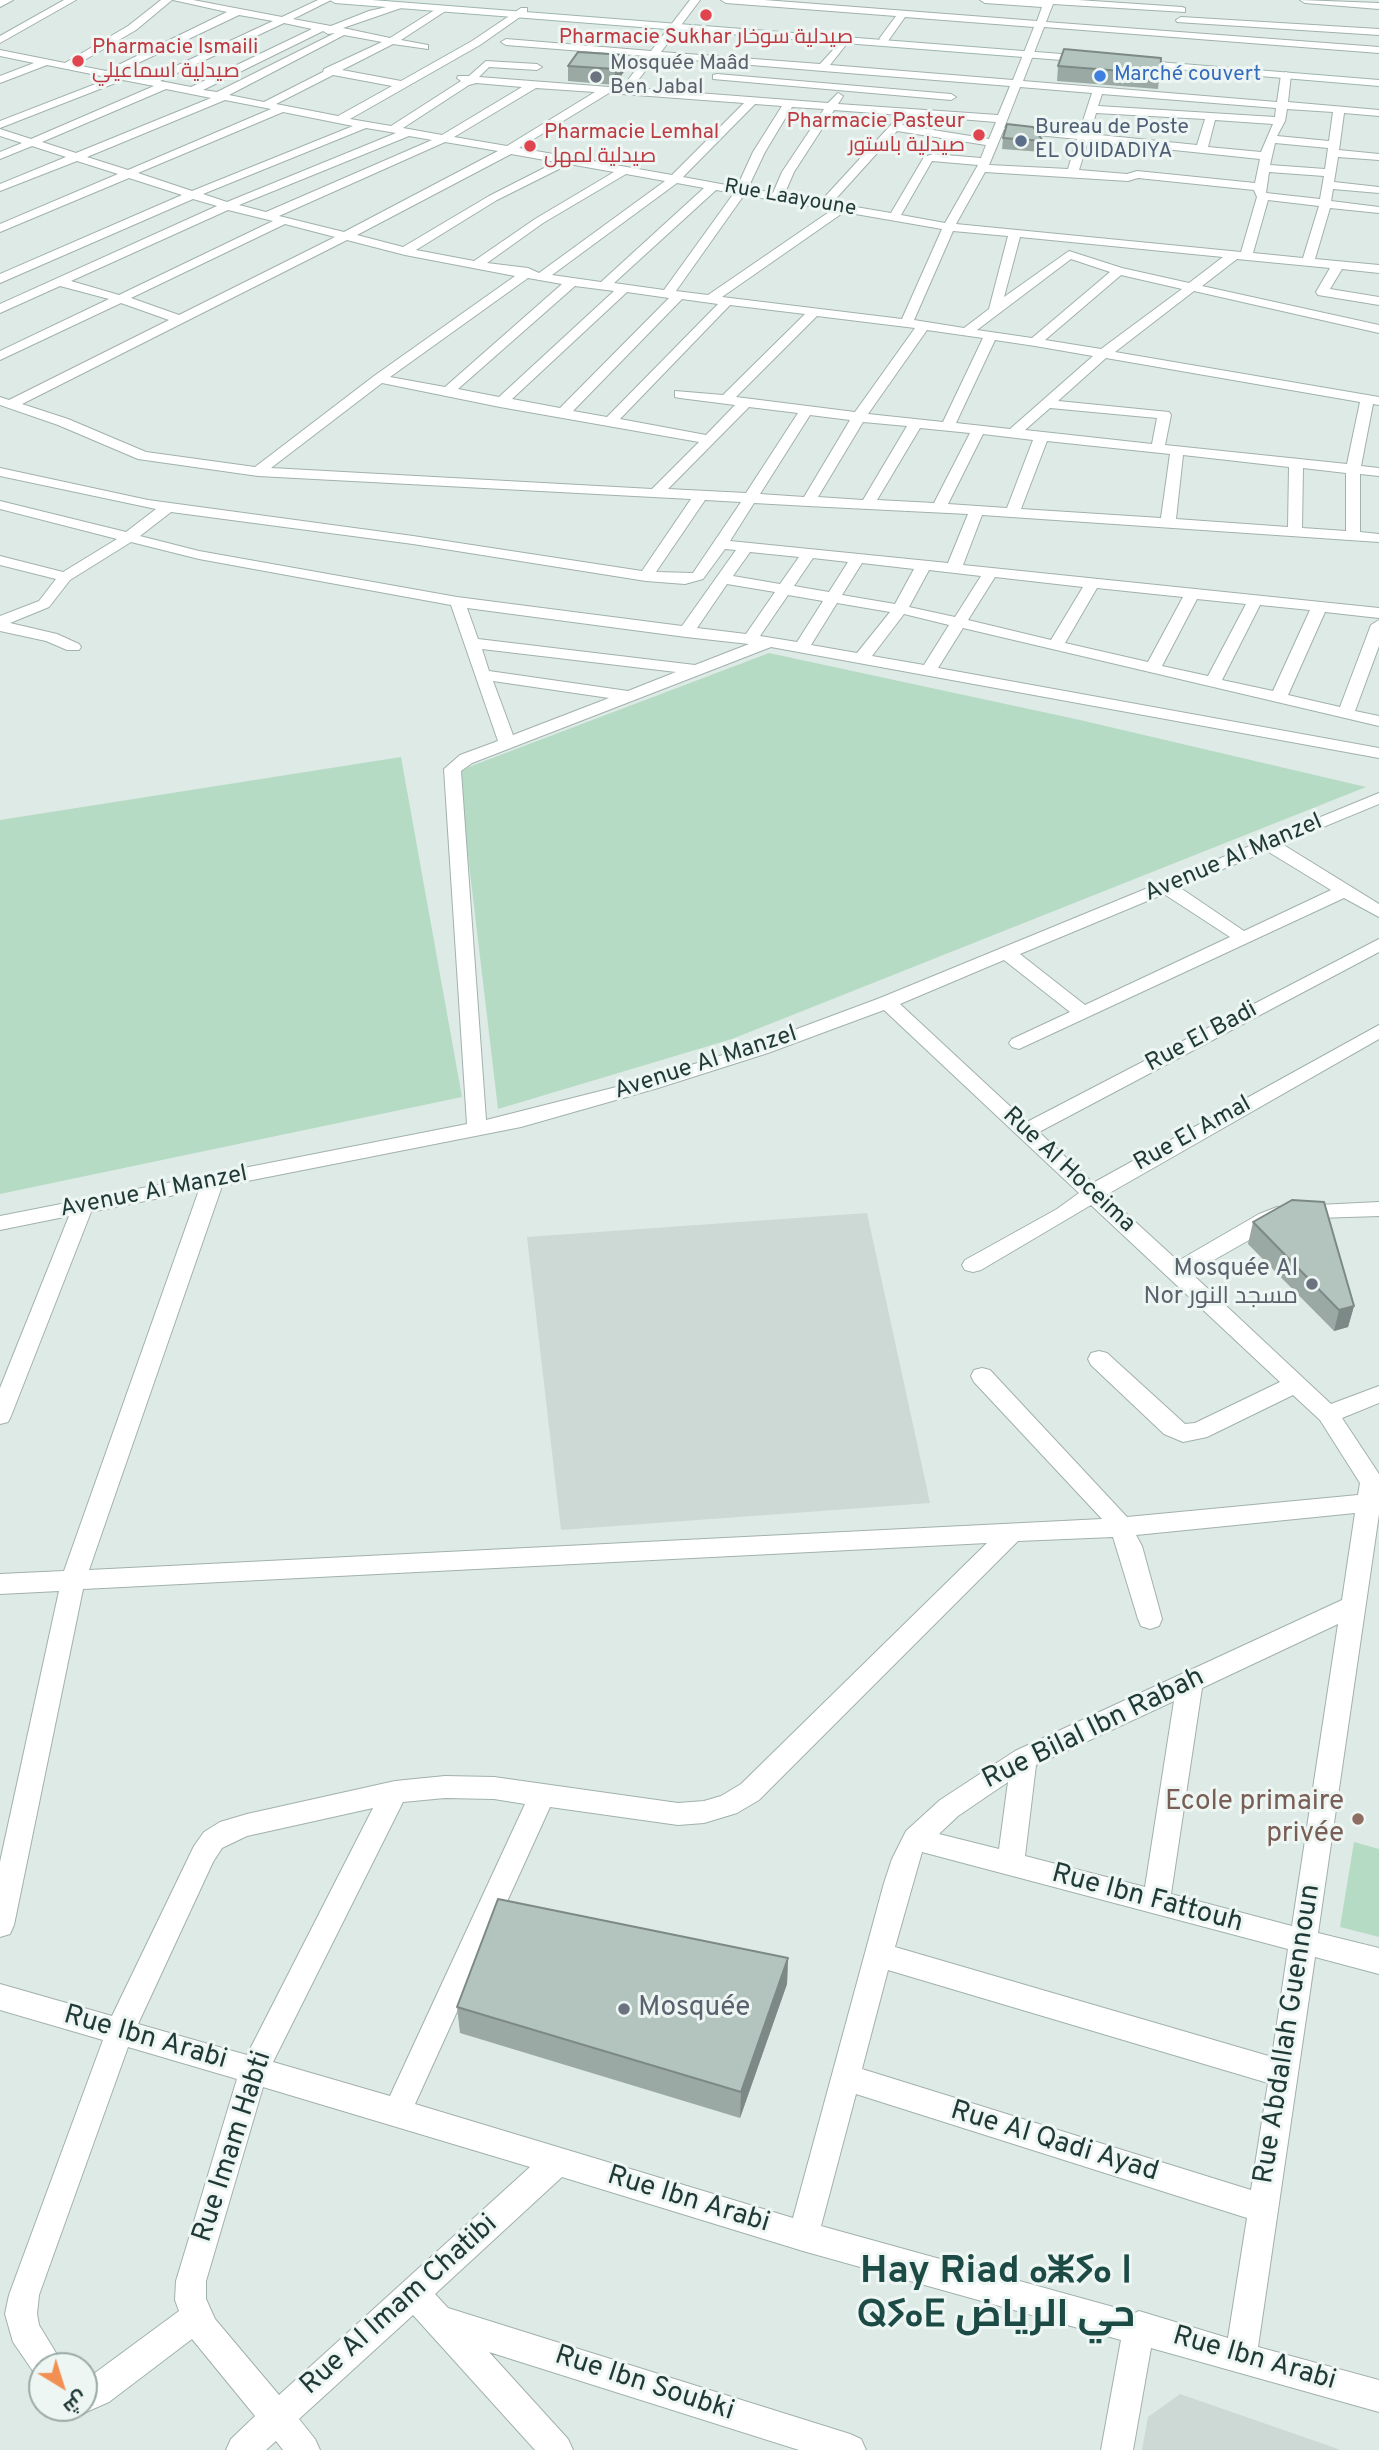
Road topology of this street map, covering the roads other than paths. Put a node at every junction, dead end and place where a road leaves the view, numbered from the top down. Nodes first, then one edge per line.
1 (8, 0) edge
2 (71, 0) edge
3 (167, 0) edge
4 (178, 0) edge
5 (326, 0) edge
6 (335, 0) edge
7 (695, 0) edge
8 (726, 0) edge
9 (867, 0) edge
10 (985, 0) edge
11 (1305, 0) edge
12 (399, 2) edge
13 (792, 2) edge
14 (1049, 2) edge
15 (1359, 2) edge
16 (0, 4) edge
17 (1127, 4) edge
18 (1379, 6) edge
19 (444, 8) junction
20 (860, 10) junction
21 (1183, 10) edge
22 (236, 12) junction
23 (522, 12) junction
24 (902, 13) junction
25 (279, 22) junction
26 (676, 24) junction
27 (1040, 24) junction
28 (1305, 27) junction
29 (323, 30) junction
30 (1115, 30) junction
31 (1379, 32) edge
32 (344, 33) junction
33 (1177, 34) junction
34 (884, 39) junction
35 (0, 40) edge
36 (844, 41) junction
37 (390, 42) junction
38 (506, 42) dead end
39 (1297, 44) junction
40 (424, 47) dead end
41 (555, 47) junction
42 (1379, 50) edge
43 (1029, 53) junction
44 (1, 54) edge
45 (654, 54) junction
46 (1097, 58) edge
47 (1124, 60) edge
48 (43, 63) junction
49 (284, 63) junction
50 (65, 67) junction
51 (537, 67) junction
52 (823, 68) junction
53 (430, 69) junction
54 (855, 71) junction
55 (331, 72) junction
56 (1287, 73) junction
57 (105, 75) junction
58 (717, 77) dead end
59 (1379, 77) edge
60 (120, 78) junction
61 (958, 79) junction
62 (0, 80) edge
63 (471, 80) junction
64 (148, 83) junction
65 (1379, 83) edge
66 (528, 84) junction
67 (1017, 84) junction
68 (405, 85) junction
69 (164, 86) junction
70 (844, 88) junction
71 (606, 90) junction
72 (1098, 90) junction
73 (625, 91) junction
74 (190, 92) junction
75 (218, 97) junction
76 (951, 97) junction
77 (1182, 97) junction
78 (754, 99) junction
79 (790, 102) junction
80 (264, 106) junction
81 (832, 106) junction
82 (1283, 106) junction
83 (281, 109) junction
84 (1091, 109) junction
85 (1339, 109) junction
86 (908, 112) junction
87 (1379, 113) edge
88 (1177, 114) junction
89 (945, 115) junction
90 (1212, 116) junction
91 (339, 120) junction
92 (1280, 121) junction
93 (1002, 124) junction
94 (0, 125) edge
95 (366, 125) junction
96 (894, 127) junction
97 (394, 129) junction
98 (0, 132) edge
99 (409, 132) junction
100 (1084, 137) junction
101 (445, 138) junction
102 (1270, 139) junction
103 (31, 143) junction
104 (993, 143) junction
105 (1144, 143) junction
106 (1334, 149) junction
107 (509, 150) junction
108 (0, 156) edge
109 (75, 157) junction
110 (1379, 157) edge
111 (568, 160) junction
112 (1204, 162) junction
113 (1265, 162) junction
114 (984, 165) junction
115 (625, 170) junction
116 (1072, 173) junction
117 (124, 174) junction
118 (675, 179) junction
119 (1329, 179) junction
120 (713, 186) junction
121 (0, 188) edge
122 (1379, 190) edge
123 (741, 191) junction
124 (1261, 192) junction
125 (192, 195) junction
126 (777, 197) junction
127 (824, 205) junction
128 (1325, 205) junction
129 (227, 206) junction
130 (841, 209) junction
131 (1379, 210) edge
132 (268, 216) junction
133 (894, 218) junction
134 (283, 221) junction
135 (948, 227) junction
136 (0, 228) edge
137 (1015, 234) junction
138 (346, 236) junction
139 (405, 251) junction
140 (1239, 257) junction
141 (1308, 263) junction
142 (476, 265) junction
143 (1338, 265) junction
144 (1379, 269) edge
145 (1119, 271) junction
146 (534, 275) junction
147 (0, 279) edge
148 (59, 282) junction
149 (572, 282) junction
150 (605, 285) junction
151 (626, 287) junction
152 (1193, 288) junction
153 (674, 294) junction
154 (712, 298) junction
155 (121, 299) junction
156 (728, 300) junction
157 (1379, 301) edge
158 (0, 309) edge
159 (995, 309) junction
160 (815, 311) junction
161 (179, 319) junction
162 (905, 323) junction
163 (923, 326) junction
164 (1379, 329) edge
165 (966, 332) junction
166 (991, 335) junction
167 (1035, 342) junction
168 (1102, 355) junction
169 (0, 356) edge
170 (379, 379) junction
171 (446, 393) junction
172 (680, 394) dead end
173 (1373, 400) edge
174 (725, 401) junction
175 (4, 403) edge
176 (500, 403) junction
177 (745, 403) junction
178 (1049, 404) junction
179 (806, 411) junction
180 (562, 414) junction
181 (859, 417) junction
182 (610, 422) junction
183 (916, 423) junction
184 (948, 426) junction
185 (979, 429) junction
186 (1015, 432) junction
187 (1042, 435) junction
188 (706, 439) junction
189 (1158, 448) junction
190 (1177, 450) junction
191 (1296, 463) junction
192 (1353, 469) junction
193 (0, 472) edge
194 (258, 472) junction
195 (1379, 472) edge
196 (656, 494) junction
197 (700, 496) junction
198 (750, 499) junction
199 (808, 502) junction
200 (868, 504) junction
201 (0, 505) edge
202 (168, 507) junction
203 (939, 508) junction
204 (977, 510) junction
205 (1013, 512) junction
206 (1168, 523) junction
207 (1295, 532) junction
208 (1353, 536) junction
209 (128, 538) junction
210 (1379, 538) edge
211 (720, 544) junction
212 (746, 546) junction
213 (809, 553) junction
214 (858, 558) junction
215 (0, 560) edge
216 (923, 565) junction
217 (954, 568) junction
218 (991, 572) junction
219 (646, 576) junction
220 (65, 577) junction
221 (723, 579) junction
222 (1093, 582) junction
223 (784, 590) junction
224 (1193, 592) junction
225 (833, 597) junction
226 (1256, 599) junction
227 (457, 602) junction
228 (1320, 606) junction
229 (900, 608) junction
230 (1379, 613) edge
231 (959, 623) junction
232 (0, 624) edge
233 (1379, 625) edge
234 (686, 632) junction
235 (750, 640) junction
236 (769, 642) junction
237 (471, 643) junction
238 (1056, 645) junction
239 (73, 647) dead end
240 (801, 648) junction
241 (861, 659) junction
242 (1153, 668) junction
243 (697, 670) junction
244 (928, 671) junction
245 (483, 675) junction
246 (1213, 682) junction
247 (631, 696) junction
248 (1279, 697) junction
249 (1346, 713) junction
250 (1379, 721) edge
251 (507, 743) junction
252 (1379, 753) edge
253 (1379, 798) edge
254 (1269, 844) junction
255 (1167, 887) junction
256 (1344, 891) junction
257 (1379, 912) edge
258 (1243, 938) junction
259 (1379, 945) edge
260 (1007, 953) junction
261 (887, 1002) junction
262 (1084, 1013) junction
263 (1379, 1031) edge
264 (1019, 1043) dead end
265 (477, 1129) junction
266 (1025, 1131) junction
267 (213, 1181) junction
268 (1092, 1194) junction
269 (83, 1207) junction
270 (1379, 1209) edge
271 (0, 1223) edge
272 (973, 1265) dead end
273 (1175, 1272) junction
274 (1099, 1359) dead end
275 (982, 1376) dead end
276 (1295, 1384) junction
277 (1379, 1394) edge
278 (1328, 1414) junction
279 (0, 1416) edge
280 (1374, 1502) edge
281 (1122, 1527) junction
282 (1012, 1533) junction
283 (73, 1581) junction
284 (0, 1584) edge
285 (1353, 1606) junction
286 (1150, 1619) dead end
287 (1190, 1682) junction
288 (1024, 1759) junction
289 (395, 1792) junction
290 (542, 1796) junction
291 (915, 1839) junction
292 (1011, 1864) junction
293 (1156, 1902) junction
294 (0, 1925) edge
295 (1303, 1941) junction
296 (879, 1955) junction
297 (1379, 1961) edge
298 (0, 1997) edge
299 (120, 2031) junction
300 (254, 2070) junction
301 (1283, 2074) junction
302 (846, 2077) junction
303 (397, 2112) junction
304 (558, 2161) junction
305 (1263, 2208) junction
306 (803, 2236) junction
307 (414, 2293) junction
308 (195, 2317) junction
309 (438, 2320) junction
310 (1139, 2327) junction
311 (38, 2352) edge
312 (1241, 2357) junction
313 (98, 2391) edge
314 (1379, 2396) edge
315 (277, 2418) junction
316 (815, 2445) edge
317 (242, 2450) edge
318 (304, 2450) edge
319 (557, 2450) edge
320 (850, 2450) edge
321 (1117, 2450) edge

1 - 16 street
2 - 35 street
3 - 50 street
4 - 22 street
5 - 25 street
6 - 12 street
7 - 26 street
8 - 13 street
9 - 20 street
10 - 14 street
11 - 15 street
12 - 19 street
12 - 23 street
12 - 29 street
13 - 20 street
14 - 17 street
14 - 27 street
15 - 18 street
17 - 21 street
17 - 30 street
19 - 23 street
19 - 37 street
20 - 24 street
21 - 28 street
21 - 33 street
22 - 25 street
22 - 57 street
23 - 26 street
23 - 53 street
24 - 27 street
24 - 34 street
25 - 29 street
25 - 64 street
26 - 34 street
26 - 36 street
26 - 45 street
27 - 30 street
27 - 43 street
28 - 31 street
28 - 39 street
29 - 32 street
29 - 74 street
30 - 33 street
32 - 37 street
32 - 49 street
33 - 39 street
34 - 43 street
36 - 43 street
36 - 52 street
37 - 40 street
37 - 55 street
38 - 41 street
39 - 42 street
39 - 56 street
41 - 45 street
41 - 51 street
43 - 46 street
43 - 67 street
44 - 48 street, Rue Laayoune
45 - 52 street
45 - 73 street
47 - 56 street
48 - 50 street, Rue Laayoune
48 - 62 street
49 - 55 street
49 - 75 street
50 - 57 street, Rue Laayoune
51 - 63 street
51 - 66 street
52 - 54 street
53 - 63 street
53 - 68 street
54 - 61 street
54 - 70 street
55 - 68 street
55 - 80 street
56 - 59 street
56 - 65 street
56 - 82 street
57 - 60 street, Rue Laayoune
58 - 70 street
60 - 64 street, Rue Laayoune
60 - 94 street
61 - 67 street
61 - 76 street
63 - 66 street
63 - 97 street
64 - 69 street, Rue Laayoune
66 - 71 street
66 - 101 street
67 - 72 street
67 - 93 street
68 - 91 street
69 - 74 street, Rue Laayoune
69 - 103 street
70 - 76 street
70 - 81 street
71 - 73 street
71 - 107 street
72 - 77 street
72 - 84 street
73 - 78 street
74 - 75 street, Rue Laayoune
75 - 80 street, Rue Laayoune
75 - 109 street
76 - 89 street
77 - 82 street
77 - 88 street
78 - 79 street
78 - 118 street
79 - 81 street
79 - 123 street
80 - 83 street, Rue Laayoune
81 - 86 street
81 - 126 street
82 - 85 street
82 - 92 street
83 - 91 street, Rue Laayoune
83 - 117 street
84 - 100 street
84 - 105 street
85 - 87 street
85 - 106 street
86 - 89 street
86 - 96 street
88 - 90 street
88 - 105 street
89 - 93 street
90 - 92 street
90 - 112 street
91 - 95 street, Rue Laayoune
92 - 102 street
93 - 100 street
93 - 104 street
95 - 97 street, Rue Laayoune
95 - 125 street
96 - 104 street
96 - 127 street
97 - 99 street, Rue Laayoune
98 - 103 street
99 - 101 street, Rue Laayoune
99 - 129 street
100 - 105 street
100 - 116 street
101 - 107 street, Rue Laayoune
101 - 132 street
102 - 106 street
102 - 113 street
103 - 108 street
103 - 109 street
104 - 114 street
105 - 112 street
105 - 112 street
105 - 116 street
106 - 110 street
106 - 119 street
107 - 111 street, Rue Laayoune
107 - 138 street
109 - 117 street
109 - 121 street
111 - 115 street, Rue Laayoune
111 - 139 street
112 - 113 street
112 - 124 street
113 - 119 street
113 - 124 street
114 - 116 street
114 - 133 street
114 - 135 street
115 - 118 street, Rue Laayoune
115 - 142 street
117 - 125 street
117 - 136 street
118 - 120 street, Rue Laayoune
118 - 146 street
119 - 122 street
119 - 128 street
120 - 123 street, Rue Laayoune
120 - 150 street
123 - 126 street, Rue Laayoune
123 - 153 street
124 - 128 street
124 - 140 street
125 - 129 street
125 - 147 street
126 - 127 street, Rue Laayoune
127 - 130 street, Rue Laayoune
128 - 131 street
128 - 141 street
129 - 132 street
129 - 148 street
130 - 133 street, Rue Laayoune
130 - 154 street
132 - 134 street
133 - 135 street, Rue Laayoune
134 - 138 street
134 - 155 street
135 - 137 street, Rue Laayoune
135 - 162 street
137 - 140 street, Rue Laayoune
137 - 159 street
138 - 139 street
138 - 161 street
139 - 142 street
140 - 141 street, Rue Laayoune
140 - 152 street
141 - 143 street, Rue Laayoune
142 - 146 street
143 - 144 street, Rue Laayoune
143 - 157 street
145 - 152 street
145 - 159 street
145 - 167 street
146 - 149 street
146 - 170 street
148 - 155 street
148 - 158 street
149 - 150 street
149 - 171 street
150 - 151 street
151 - 153 street
151 - 176 street
152 - 164 street
152 - 168 street
153 - 154 street
153 - 180 street
154 - 156 street
155 - 161 street
155 - 169 street
156 - 160 street
156 - 182 street
159 - 165 street
160 - 162 street
160 - 174 street
161 - 175 street
162 - 163 street
163 - 165 street
163 - 181 street
165 - 166 street
166 - 167 street
166 - 184 street
167 - 168 street
168 - 173 street
168 - 178 street
170 - 171 street
170 - 194 street
171 - 176 street
172 - 174 street
173 - 192 street
174 - 177 street
175 - 194 street
176 - 180 street
177 - 179 street
177 - 188 street
178 - 186 street
178 - 189 street
179 - 181 street
179 - 198 street
180 - 182 street
181 - 183 street
181 - 199 street
182 - 188 street
183 - 184 street
183 - 200 street
184 - 185 street
185 - 186 street
185 - 203 street
186 - 187 street
187 - 189 street
187 - 205 street
188 - 196 street
189 - 190 street
190 - 191 street
190 - 206 street
191 - 192 street
191 - 207 street
192 - 195 street
192 - 208 street
193 - 202 street
194 - 196 street
196 - 197 street
197 - 198 street
197 - 219 street
198 - 199 street
198 - 211 street
199 - 200 street
200 - 203 street
201 - 209 street
202 - 209 street
202 - 219 street
203 - 204 street
204 - 205 street
204 - 217 street
205 - 206 street
206 - 207 street
207 - 208 street
208 - 210 street
209 - 220 street
209 - 227 street
211 - 212 street
211 - 219 street
212 - 213 street
212 - 221 street
213 - 214 street
213 - 223 street
214 - 216 street
214 - 225 street
215 - 220 street
216 - 217 street
216 - 229 street
217 - 218 street
218 - 222 street
218 - 231 street
220 - 232 street
221 - 223 street
221 - 234 street
222 - 224 street
222 - 238 street
223 - 225 street
223 - 235 street
224 - 226 street
224 - 242 street
225 - 229 street
225 - 240 street
226 - 228 street
226 - 246 street
227 - 234 street
227 - 237 street
228 - 230 street
228 - 248 street
229 - 231 street
229 - 241 street
231 - 238 street
231 - 244 street
232 - 239 street
233 - 249 street
234 - 235 street
235 - 236 street
236 - 240 street
236 - 243 street
237 - 243 street
237 - 245 street
238 - 242 street
240 - 241 street
241 - 244 street
242 - 246 street
243 - 247 street
244 - 252 street
245 - 247 street
245 - 251 street
246 - 248 street
247 - 251 street
248 - 249 street
249 - 250 street
251 - 265 street
253 - 254 street, Avenue Al Manzel
254 - 255 street, Avenue Al Manzel
254 - 256 street
255 - 258 street
255 - 260 street, Avenue Al Manzel
256 - 257 street
256 - 258 street
258 - 262 street
259 - 266 street, Rue El Badi
260 - 261 street, Avenue Al Manzel
260 - 262 street
261 - 265 street, Avenue Al Manzel
261 - 266 street, Rue Al Hoceima
262 - 264 street
263 - 268 street, Rue El Amal
265 - 267 street, Avenue Al Manzel
266 - 268 street, Rue Al Hoceima
267 - 269 street, Avenue Al Manzel
267 - 283 street
268 - 272 street, Rue El Amal
268 - 273 street, Rue Al Hoceima
269 - 271 street, Avenue Al Manzel
269 - 279 street
270 - 273 street
273 - 276 street, Rue Al Hoceima
274 - 276 street
275 - 281 street
276 - 278 street, Rue Al Hoceima
277 - 278 street
278 - 280 street, Rue Al Hoceima
280 - 281 street
280 - 285 street, Rue Abdallah Guennoun
281 - 282 street
281 - 286 street
282 - 283 street
282 - 290 street
283 - 284 street
283 - 294 street
285 - 287 street, Rue Bilal Ibn Rabah
285 - 295 street, Rue Abdallah Guennoun
287 - 288 street, Rue Bilal Ibn Rabah
287 - 293 street
288 - 291 street, Rue Bilal Ibn Rabah
288 - 292 street
289 - 290 street
289 - 299 street
289 - 300 street, Rue Imam Habti
290 - 303 street
291 - 292 street, Rue Ibn Fattouh
291 - 296 street, Rue Bilal Ibn Rabah
292 - 293 street, Rue Ibn Fattouh
293 - 295 street, Rue Ibn Fattouh
295 - 297 street, Rue Ibn Fattouh
295 - 301 street, Rue Abdallah Guennoun
296 - 301 street
296 - 302 street, Rue Bilal Ibn Rabah
298 - 299 street, Rue Ibn Arabi
299 - 300 street, Rue Ibn Arabi
299 - 311 street
300 - 303 street, Rue Ibn Arabi
300 - 308 street, Rue Imam Habti
301 - 305 street, Rue Abdallah Guennoun
302 - 305 street, Rue Al Qadi Ayad
302 - 306 street, Rue Bilal Ibn Rabah
303 - 304 street, Rue Ibn Arabi
304 - 306 street, Rue Ibn Arabi
304 - 307 street, Rue Al Imam Chatibi
305 - 312 street, Rue Abdallah Guennoun
306 - 310 street, Rue Ibn Arabi
307 - 309 street
307 - 315 street, Rue Al Imam Chatibi
308 - 313 street
308 - 315 street
309 - 316 street, Rue Ibn Soubki
309 - 319 street
310 - 312 street, Rue Ibn Arabi
310 - 321 street
312 - 314 street, Rue Ibn Arabi
315 - 317 street, Rue Al Imam Chatibi
315 - 318 street
316 - 320 street, Rue Ibn Soubki

